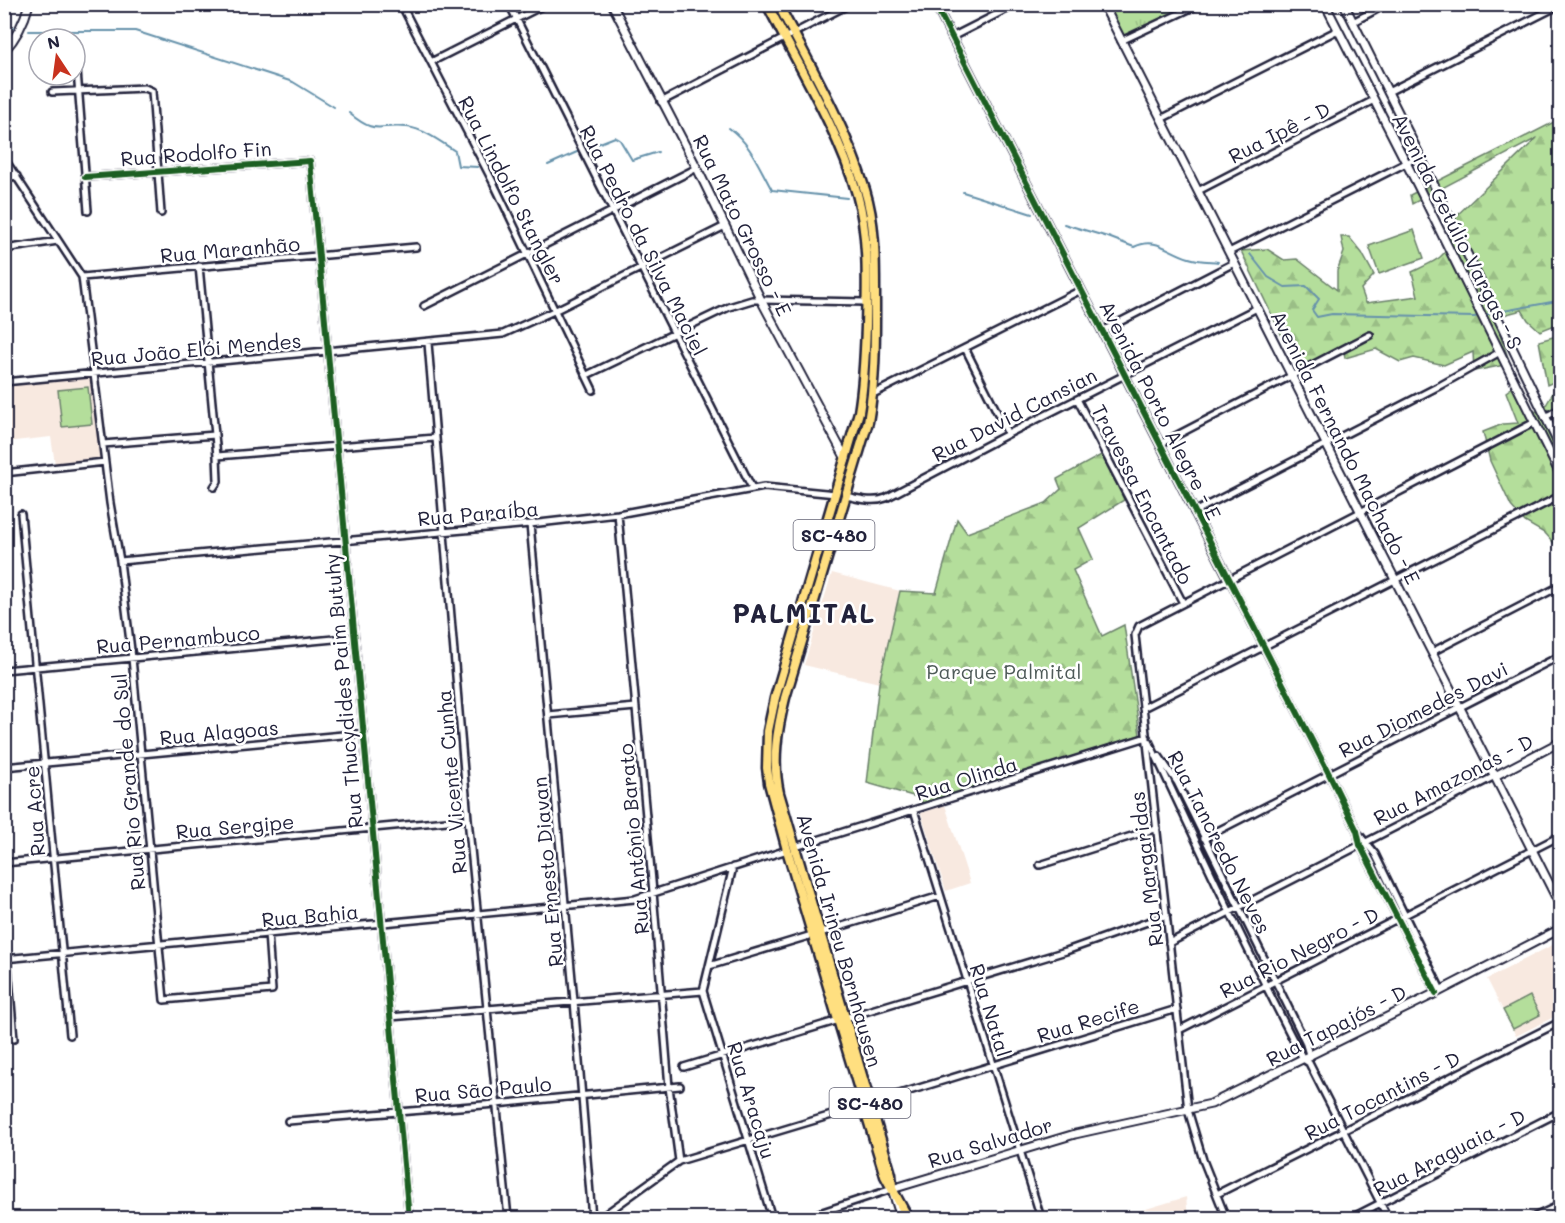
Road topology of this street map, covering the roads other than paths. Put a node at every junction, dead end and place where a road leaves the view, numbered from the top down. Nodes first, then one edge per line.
1 (29, 4) edge
2 (401, 4) edge
3 (509, 4) edge
4 (546, 4) edge
5 (612, 4) edge
6 (767, 4) edge
7 (778, 4) edge
8 (850, 4) edge
9 (935, 4) edge
10 (1017, 4) edge
11 (1102, 4) edge
12 (1200, 4) edge
13 (1325, 4) edge
14 (1344, 4) edge
15 (1387, 4) edge
16 (1559, 8) edge
17 (517, 19) junction
18 (1353, 22) junction
19 (1338, 30) junction
20 (794, 34) junction
21 (952, 37) junction
22 (784, 39) junction
23 (1121, 41) junction
24 (4, 51) edge
25 (431, 62) junction
26 (79, 87) edge
27 (79, 91) junction
28 (52, 92) dead end
29 (1388, 92) junction
30 (1374, 100) junction
31 (661, 102) junction
32 (1161, 119) junction
33 (1420, 156) junction
34 (4, 158) edge
35 (310, 161) joint
36 (1407, 163) junction
37 (697, 168) junction
38 (158, 172) junction
39 (17, 176) junction
40 (85, 177) junction
41 (4, 178) edge
42 (1198, 190) junction
43 (613, 210) junction
44 (88, 211) dead end
45 (161, 213) dead end
46 (725, 226) junction
47 (58, 241) junction
48 (416, 248) dead end
49 (4, 249) edge
50 (1229, 252) junction
51 (528, 254) junction
52 (320, 256) junction
53 (1234, 263) junction
54 (200, 266) junction
55 (642, 268) junction
56 (82, 277) junction
57 (1081, 290) junction
58 (761, 300) junction
59 (871, 302) junction
60 (424, 306) dead end
61 (1257, 308) junction
62 (556, 310) junction
63 (1102, 331) junction
64 (675, 334) junction
65 (1370, 335) dead end
66 (428, 343) junction
67 (965, 348) junction
68 (329, 352) junction
69 (1500, 352) junction
70 (209, 363) junction
71 (94, 373) junction
72 (587, 375) junction
73 (1124, 375) junction
74 (1292, 376) junction
75 (4, 382) edge
76 (593, 390) dead end
77 (873, 394) junction
78 (1077, 399) junction
79 (1560, 409) edge
80 (1545, 417) junction
81 (1535, 422) junction
82 (1008, 434) junction
83 (215, 435) junction
84 (435, 438) junction
85 (103, 444) junction
86 (1160, 444) junction
87 (1327, 445) junction
88 (338, 446) junction
89 (1560, 447) edge
90 (217, 456) junction
91 (846, 459) junction
92 (105, 462) junction
93 (855, 463) junction
94 (4, 473) edge
95 (1560, 474) edge
96 (214, 487) dead end
97 (752, 488) junction
98 (836, 494) junction
99 (846, 496) junction
100 (1560, 496) edge
101 (1360, 511) junction
102 (1194, 512) junction
103 (21, 514) dead end
104 (618, 514) junction
105 (530, 524) junction
106 (443, 532) junction
107 (346, 541) junction
108 (120, 561) junction
109 (1228, 579) junction
110 (1395, 580) junction
111 (1560, 586) edge
112 (1183, 603) junction
113 (355, 637) junction
114 (1263, 647) junction
115 (1432, 652) junction
116 (1560, 656) edge
117 (132, 658) junction
118 (36, 667) junction
119 (4, 670) edge
120 (636, 707) junction
121 (1460, 707) junction
122 (1143, 708) junction
123 (548, 716) junction
124 (364, 733) junction
125 (1147, 737) junction
126 (1560, 742) edge
127 (141, 754) junction
128 (45, 763) junction
129 (4, 767) edge
130 (1164, 773) junction
131 (1329, 774) junction
132 (1495, 776) junction
133 (1150, 777) junction
134 (914, 810) junction
135 (468, 819) junction
136 (373, 828) junction
137 (1157, 828) junction
138 (1357, 831) junction
139 (1560, 836) edge
140 (1204, 838) junction
141 (1367, 842) junction
142 (1360, 845) junction
143 (149, 849) junction
144 (791, 849) junction
145 (1533, 850) junction
146 (53, 859) junction
147 (4, 862) edge
148 (1040, 865) dead end
149 (733, 867) junction
150 (653, 892) junction
151 (940, 896) junction
152 (1560, 904) edge
153 (565, 906) junction
154 (1238, 908) junction
155 (1229, 913) junction
156 (477, 914) junction
157 (1406, 914) junction
158 (1167, 915) junction
159 (4, 918) edge
160 (1396, 919) junction
161 (381, 923) junction
162 (1560, 929) edge
163 (268, 933) junction
164 (816, 934) junction
165 (158, 944) junction
166 (1170, 944) junction
167 (61, 954) junction
168 (6, 959) edge
169 (709, 966) junction
170 (967, 981) junction
171 (1275, 981) junction
172 (1265, 986) junction
173 (703, 991) junction
174 (1439, 992) junction
175 (662, 993) junction
176 (574, 1001) junction
177 (487, 1009) junction
178 (1177, 1009) junction
179 (390, 1017) junction
180 (842, 1019) junction
181 (1560, 1022) edge
182 (1179, 1030) junction
183 (70, 1035) dead end
184 (14, 1039) dead end
185 (723, 1055) junction
186 (1308, 1059) junction
187 (993, 1065) junction
188 (684, 1067) dead end
189 (680, 1086) dead end
190 (669, 1087) junction
191 (582, 1095) junction
192 (495, 1104) junction
193 (867, 1104) junction
194 (1188, 1110) junction
195 (399, 1112) junction
196 (1560, 1112) edge
197 (288, 1121) dead end
198 (1343, 1131) junction
199 (749, 1141) junction
200 (1020, 1151) junction
201 (679, 1161) junction
202 (892, 1189) junction
203 (1217, 1194) junction
204 (1380, 1203) junction
205 (1560, 1205) edge
206 (409, 1218) edge
207 (508, 1218) edge
208 (592, 1218) edge
209 (600, 1218) edge
210 (772, 1218) edge
211 (804, 1218) edge
212 (901, 1218) edge
213 (908, 1218) edge
214 (1041, 1218) edge
215 (1226, 1218) edge
216 (1351, 1218) edge
217 (1388, 1218) edge
218 (1532, 1218) edge

1 - 24 street
2 - 25 street, Rua Lindolfo Stangler
3 - 17 street, Rua Pedro da Silva Maciel
4 - 17 street
5 - 31 street, Rua Mato Grosso - E
6 - 22 main road, SC-480
7 - 20 main road, SC-480
8 - 20 street
9 - 21 street, Avenida Porto Alegre - E
10 - 21 street
11 - 23 street, Avenida Fernando Machado - E
12 - 23 street
13 - 19 street, Avenida Getúlio Vargas - S
14 - 18 street, Avenida Getúlio Vargas - S
15 - 18 street
16 - 29 street
17 - 25 street
17 - 43 street, Rua Pedro da Silva Maciel
18 - 29 street, Avenida Getúlio Vargas - S
19 - 30 street, Avenida Getúlio Vargas - S
19 - 32 street
20 - 22 street
20 - 59 main road, Avenida Irineu Bornhausen / SC-480
21 - 57 street, Avenida Porto Alegre - E
22 - 31 street
22 - 59 main road, Avenida Irineu Bornhausen / SC-480
23 - 32 street, Avenida Fernando Machado - E
25 - 51 street, Rua Lindolfo Stangler
26 - 27 street
27 - 28 street
27 - 38 street
27 - 40 street
29 - 33 street, Avenida Getúlio Vargas - S
30 - 36 street, Avenida Getúlio Vargas - S
30 - 42 street, Rua Ipê - D
31 - 37 street, Rua Mato Grosso - E
32 - 42 street, Avenida Fernando Machado - E
33 - 36 street
33 - 80 street, Avenida Getúlio Vargas - S
34 - 39 street
35 - 38 street, Rua Rodolfo Fin
35 - 52 street, Rua Thucydides Paim Butuhy
36 - 50 street
36 - 69 street, Avenida Getúlio Vargas - S
37 - 43 street
37 - 46 street, Rua Mato Grosso - E
38 - 40 street, Rua Rodolfo Fin
38 - 45 street
39 - 41 street
39 - 47 street
40 - 44 street
42 - 50 street, Avenida Fernando Machado - E
43 - 51 street
43 - 55 street, Rua Pedro da Silva Maciel
46 - 55 street, Rua João Elói Mendes
46 - 58 street, Rua Mato Grosso - E
47 - 49 street
47 - 56 street
48 - 52 street, Rua Maranhão
50 - 53 street, Avenida Fernando Machado - E
51 - 60 street
51 - 62 street, Rua Lindolfo Stangler
52 - 54 street, Rua Maranhão
52 - 68 street, Rua Thucydides Paim Butuhy
53 - 61 street, Avenida Fernando Machado - E
53 - 63 street
54 - 56 street, Rua Maranhão
54 - 70 street
55 - 62 street, Rua João Elói Mendes
55 - 64 street, Rua Pedro da Silva Maciel
56 - 71 street, Rua Rio Grande do Sul
57 - 63 street, Avenida Porto Alegre - E
57 - 67 street
58 - 59 street
58 - 64 street
58 - 91 street, Rua Mato Grosso - E
59 - 77 main road, Avenida Irineu Bornhausen / SC-480
59 - 91 main road, Avenida Irineu Bornhausen / SC-480
61 - 73 street, Rua David Cansian
61 - 74 street, Avenida Fernando Machado - E
62 - 66 street, Rua João Elói Mendes
62 - 72 street, Rua Lindolfo Stangler
63 - 73 street, Avenida Porto Alegre - E
64 - 72 street
64 - 97 street, Rua Pedro da Silva Maciel
65 - 74 street
66 - 68 street, Rua João Elói Mendes
66 - 84 street, Rua Vicente Cunha
67 - 77 street
67 - 82 street
68 - 70 street, Rua João Elói Mendes
68 - 88 street, Rua Thucydides Paim Butuhy
69 - 81 street, Avenida Getúlio Vargas - S
69 - 87 street
70 - 71 street, Rua João Elói Mendes
70 - 83 street
71 - 75 street, Rua João Elói Mendes
71 - 85 street, Rua Rio Grande do Sul
72 - 76 street, Rua Lindolfo Stangler
73 - 78 street, Rua David Cansian
73 - 86 street, Avenida Porto Alegre - E
74 - 86 street
74 - 87 street, Avenida Fernando Machado - E
77 - 93 main road, Avenida Irineu Bornhausen / SC-480
78 - 82 street, Rua David Cansian
78 - 112 street, Travessa Encantado
79 - 80 street
80 - 89 street, Avenida Getúlio Vargas - S
81 - 95 street, Avenida Getúlio Vargas - S
81 - 101 street
82 - 99 street, Rua David Cansian
83 - 85 street
83 - 90 street
84 - 88 street
84 - 106 street, Rua Vicente Cunha
85 - 92 street, Rua Rio Grande do Sul
86 - 102 street, Avenida Porto Alegre - E
87 - 101 street, Avenida Fernando Machado - E
87 - 102 street
88 - 90 street
88 - 107 street, Rua Thucydides Paim Butuhy
90 - 96 street
91 - 93 main road
91 - 98 main road, Avenida Irineu Bornhausen / SC-480
92 - 94 street
92 - 108 street, Rua Rio Grande do Sul
93 - 99 main road, Avenida Irineu Bornhausen / SC-480
97 - 98 street, Rua Paraíba
97 - 104 street, Rua Paraíba
98 - 144 main road, Avenida Irineu Bornhausen / SC-480
99 - 144 main road, Avenida Irineu Bornhausen / SC-480
100 - 110 street
101 - 109 street
101 - 110 street, Avenida Fernando Machado - E
102 - 109 street, Avenida Porto Alegre - E
103 - 118 street, Rua Acre
104 - 105 street, Rua Paraíba
104 - 120 street, Rua Antônio Barato
105 - 106 street, Rua Paraíba
105 - 123 street, Rua Ernesto Diavan
106 - 107 street, Rua Paraíba
106 - 135 street, Rua Vicente Cunha
107 - 108 street, Rua Paraíba
107 - 113 street, Rua Thucydides Paim Butuhy
108 - 117 street, Rua Rio Grande do Sul
109 - 112 street
109 - 114 street, Avenida Porto Alegre - E
110 - 114 street
110 - 115 street, Avenida Fernando Machado - E
111 - 115 street
112 - 122 street, Rua Margaridas
113 - 117 street, Rua Pernambuco
113 - 124 street, Rua Thucydides Paim Butuhy
114 - 122 street
114 - 131 street, Avenida Porto Alegre - E
115 - 121 street, Avenida Fernando Machado - E
116 - 121 street, Rua Diomedes Davi
117 - 118 street, Rua Pernambuco
117 - 127 street, Rua Rio Grande do Sul
118 - 119 street, Rua Pernambuco
118 - 128 street, Rua Acre
120 - 123 street
120 - 150 street, Rua Antônio Barato
121 - 131 street, Rua Diomedes Davi
121 - 132 street, Avenida Fernando Machado - E
122 - 125 street, Rua Margaridas
123 - 153 street, Rua Ernesto Diavan
124 - 127 street, Rua Alagoas
124 - 136 street, Rua Thucydides Paim Butuhy
125 - 130 street, Rua Tancredo Neves
125 - 133 street, Rua Margaridas
125 - 134 street, Rua Olinda
125 - 140 street, Rua Tancredo Neves
126 - 132 street, Rua Amazonas - D
127 - 128 street, Rua Alagoas
127 - 143 street, Rua Rio Grande do Sul
128 - 129 street, Rua Alagoas
128 - 146 street, Rua Acre
130 - 133 street, Rua Tancredo Neves
130 - 155 street, Rua Tancredo Neves
131 - 138 street, Avenida Porto Alegre - E
131 - 140 street, Rua Diomedes Davi
132 - 141 street, Rua Amazonas - D
132 - 145 street, Avenida Fernando Machado - E
133 - 137 street, Rua Margaridas
134 - 144 street, Rua Olinda
134 - 151 street, Rua Natal
135 - 136 street, Rua Sergipe
135 - 156 street, Rua Vicente Cunha
136 - 143 street, Rua Sergipe
136 - 161 street, Rua Thucydides Paim Butuhy
137 - 148 street
137 - 158 street, Rua Margaridas
138 - 141 street, Avenida Porto Alegre - E
138 - 142 street, Avenida Porto Alegre - E
139 - 145 street, Rua Rio Negro - D
140 - 154 street, Rua Tancredo Neves
141 - 142 street, Rua Amazonas - D
141 - 157 street, Avenida Porto Alegre - E
142 - 154 street, Rua Amazonas - D
142 - 160 street, Avenida Porto Alegre - E
143 - 146 street, Rua Sergipe
143 - 165 street, Rua Rio Grande do Sul
144 - 149 street, Rua Olinda
144 - 164 main road, Avenida Irineu Bornhausen / SC-480
145 - 152 street, Avenida Fernando Machado - E
145 - 157 street, Rua Rio Negro - D
146 - 147 street, Rua Sergipe
146 - 167 street, Rua Acre
149 - 150 street, Rua Olinda
149 - 169 street
150 - 153 street, Rua Bahia
150 - 175 street, Rua Antônio Barato
151 - 164 street
151 - 170 street, Rua Natal
153 - 156 street, Rua Bahia
153 - 176 street, Rua Ernesto Diavan
154 - 155 street, Rua Amazonas - D
154 - 171 street, Rua Tancredo Neves
155 - 166 street, Rua Amazonas - D
155 - 172 street, Rua Tancredo Neves
156 - 161 street, Rua Bahia
156 - 177 street, Rua Vicente Cunha
157 - 160 street, Rua Rio Negro - D
157 - 174 street, Avenida Porto Alegre - E
158 - 166 street, Rua Margaridas
158 - 170 street
159 - 168 street
160 - 171 street, Rua Rio Negro - D
160 - 174 street, Avenida Porto Alegre - E
161 - 163 street, Rua Bahia
161 - 179 street, Rua Thucydides Paim Butuhy
162 - 174 street, Rua Tapajós - D
163 - 165 street, Rua Bahia
163 - 165 street, Rua Rio Grande do Sul
164 - 169 street
164 - 180 main road, Avenida Irineu Bornhausen / SC-480
165 - 167 street, Rua Bahia
166 - 178 street, Rua Margaridas
167 - 168 street, Rua Bahia
167 - 183 street, Rua Acre
168 - 184 street
169 - 173 street
170 - 180 street
170 - 187 street, Rua Natal
171 - 172 street, Rua Rio Negro - D
171 - 186 street, Rua Tancredo Neves
172 - 182 street, Rua Rio Negro - D
172 - 186 street, Rua Tancredo Neves
173 - 175 street
173 - 185 street, Rua Aracaju
174 - 186 street, Rua Tapajós - D
175 - 176 street
175 - 190 street, Rua Antônio Barato
176 - 177 street
176 - 191 street, Rua Ernesto Diavan
177 - 179 street
177 - 192 street, Rua Vicente Cunha
178 - 182 street, Rua Margaridas
178 - 187 street, Rua Recife
179 - 195 street, Rua Thucydides Paim Butuhy
180 - 185 street
180 - 193 main road, Avenida Irineu Bornhausen / SC-480
181 - 198 street, Rua Tocantins - D
182 - 194 street, Rua Margaridas
185 - 188 street
185 - 199 street, Rua Aracaju
186 - 194 street, Rua Tapajós - D
186 - 198 street, Rua Tancredo Neves
187 - 193 street, Rua Recife
187 - 200 street, Rua Natal
189 - 190 street, Rua São Paulo
190 - 191 street, Rua São Paulo
190 - 201 street, Rua Antônio Barato
191 - 192 street, Rua São Paulo
191 - 208 street, Rua Ernesto Diavan
192 - 195 street, Rua São Paulo
192 - 207 street, Rua Vicente Cunha
193 - 199 street, Rua Recife
193 - 202 main road, Avenida Irineu Bornhausen / SC-480
194 - 200 street, Rua Salvador
194 - 203 street, Rua Margaridas
195 - 197 street, Rua São Paulo
195 - 206 street, Rua Thucydides Paim Butuhy
196 - 204 street, Rua Araguaia - D
198 - 203 street, Rua Tocantins - D
198 - 204 street, Rua Tancredo Neves
199 - 201 street, Rua Recife
199 - 210 street, Rua Aracaju
200 - 202 street, Rua Salvador
200 - 214 street, Rua Natal
201 - 209 street, Rua Recife
202 - 211 street, Rua Salvador
202 - 212 street
202 - 213 main road, SC-480
203 - 215 street, Rua Margaridas
204 - 216 street, Rua Araguaia - D
204 - 217 street, Rua Tancredo Neves
205 - 218 street

